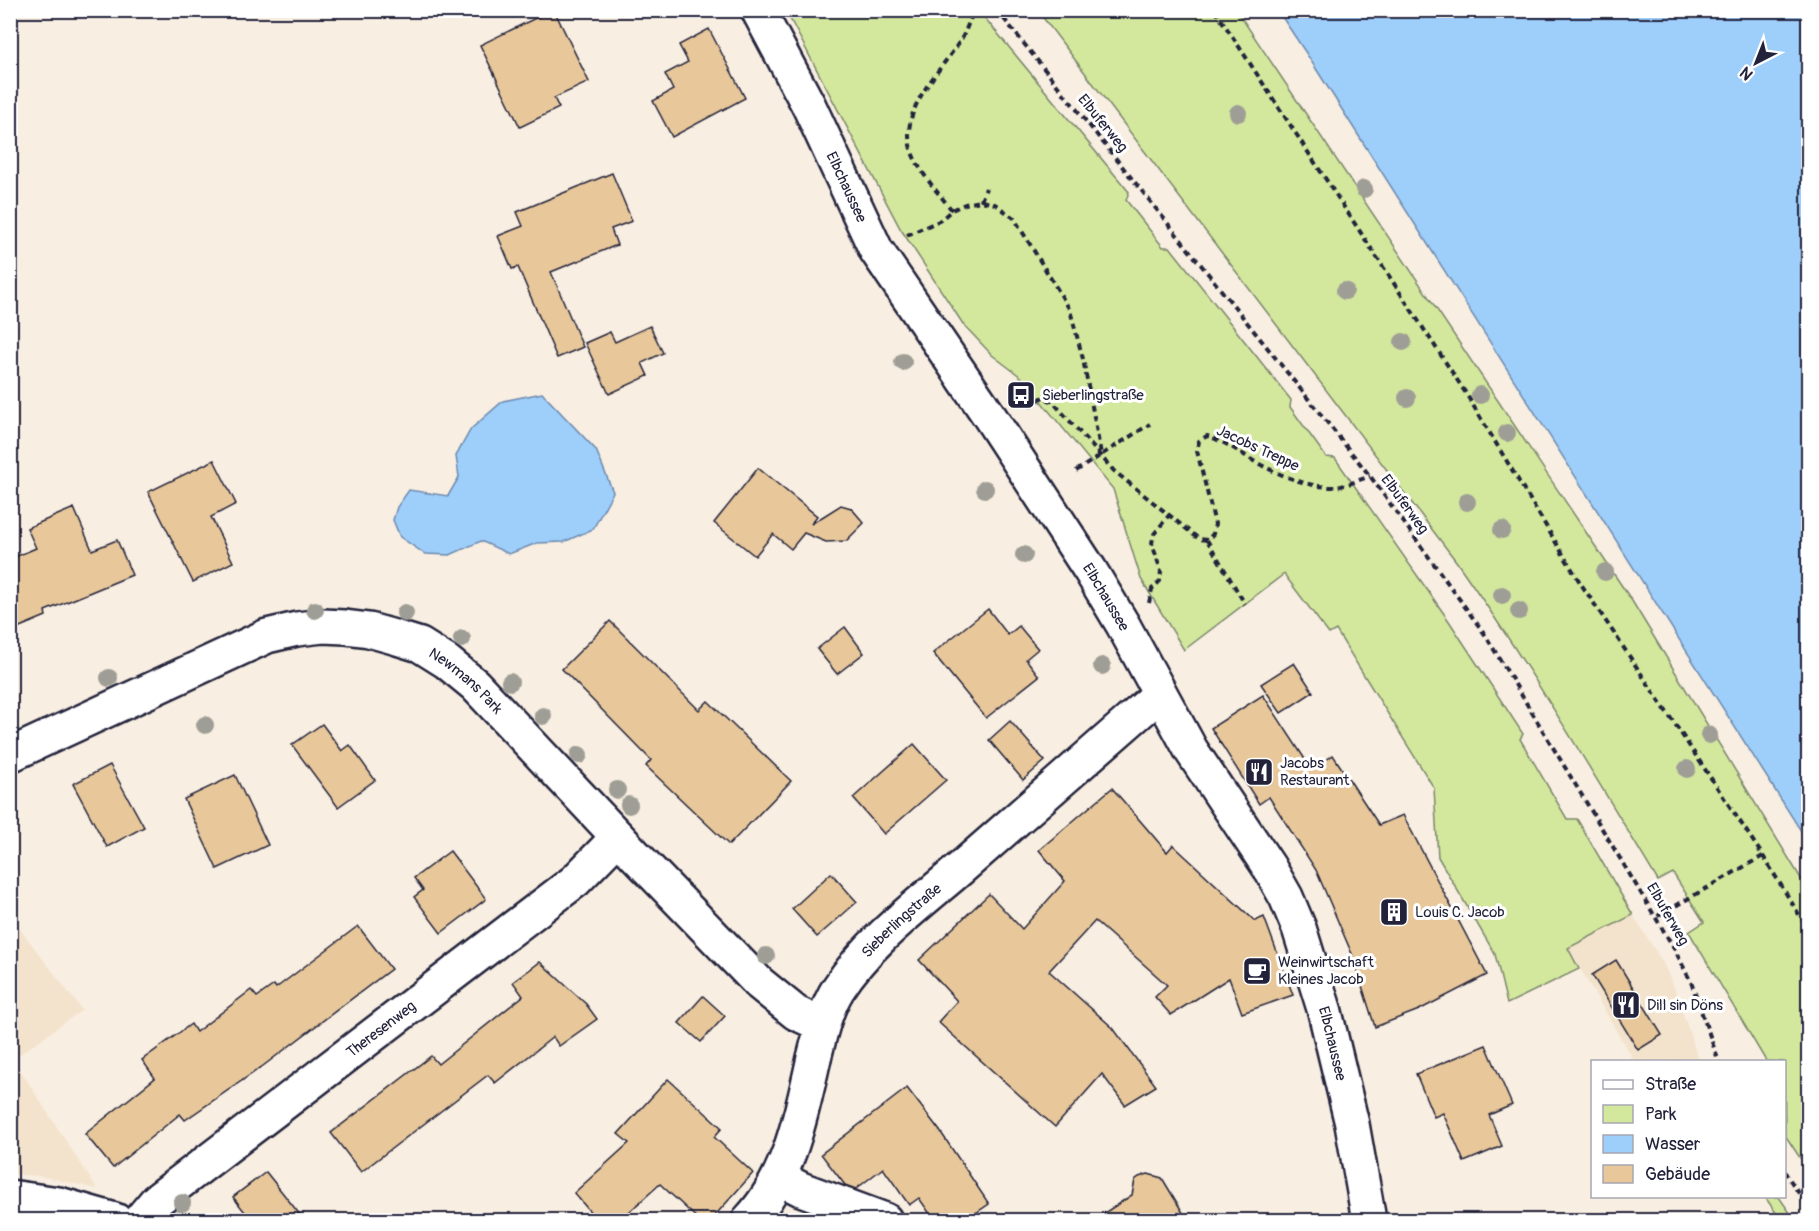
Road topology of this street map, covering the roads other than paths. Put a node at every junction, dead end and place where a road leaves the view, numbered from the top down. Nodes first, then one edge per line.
1 (758, 10) edge
2 (1160, 694) junction
3 (10, 755) edge
4 (618, 837) junction
5 (822, 1025) junction
6 (779, 1178) junction
7 (10, 1197) edge
8 (115, 1221) edge
9 (140, 1221) edge
10 (749, 1221) edge
11 (885, 1221) edge
12 (1368, 1221) edge

1 - 2 street, Elbchaussee
2 - 5 street, Sieberlingstraße
2 - 12 street, Elbchaussee
3 - 4 street, Newmans Park
4 - 5 street, Newmans Park
4 - 9 street, Theresenweg
5 - 6 street, Sieberlingstraße
6 - 10 street, Sieberlingstraße
6 - 11 street
7 - 8 street

